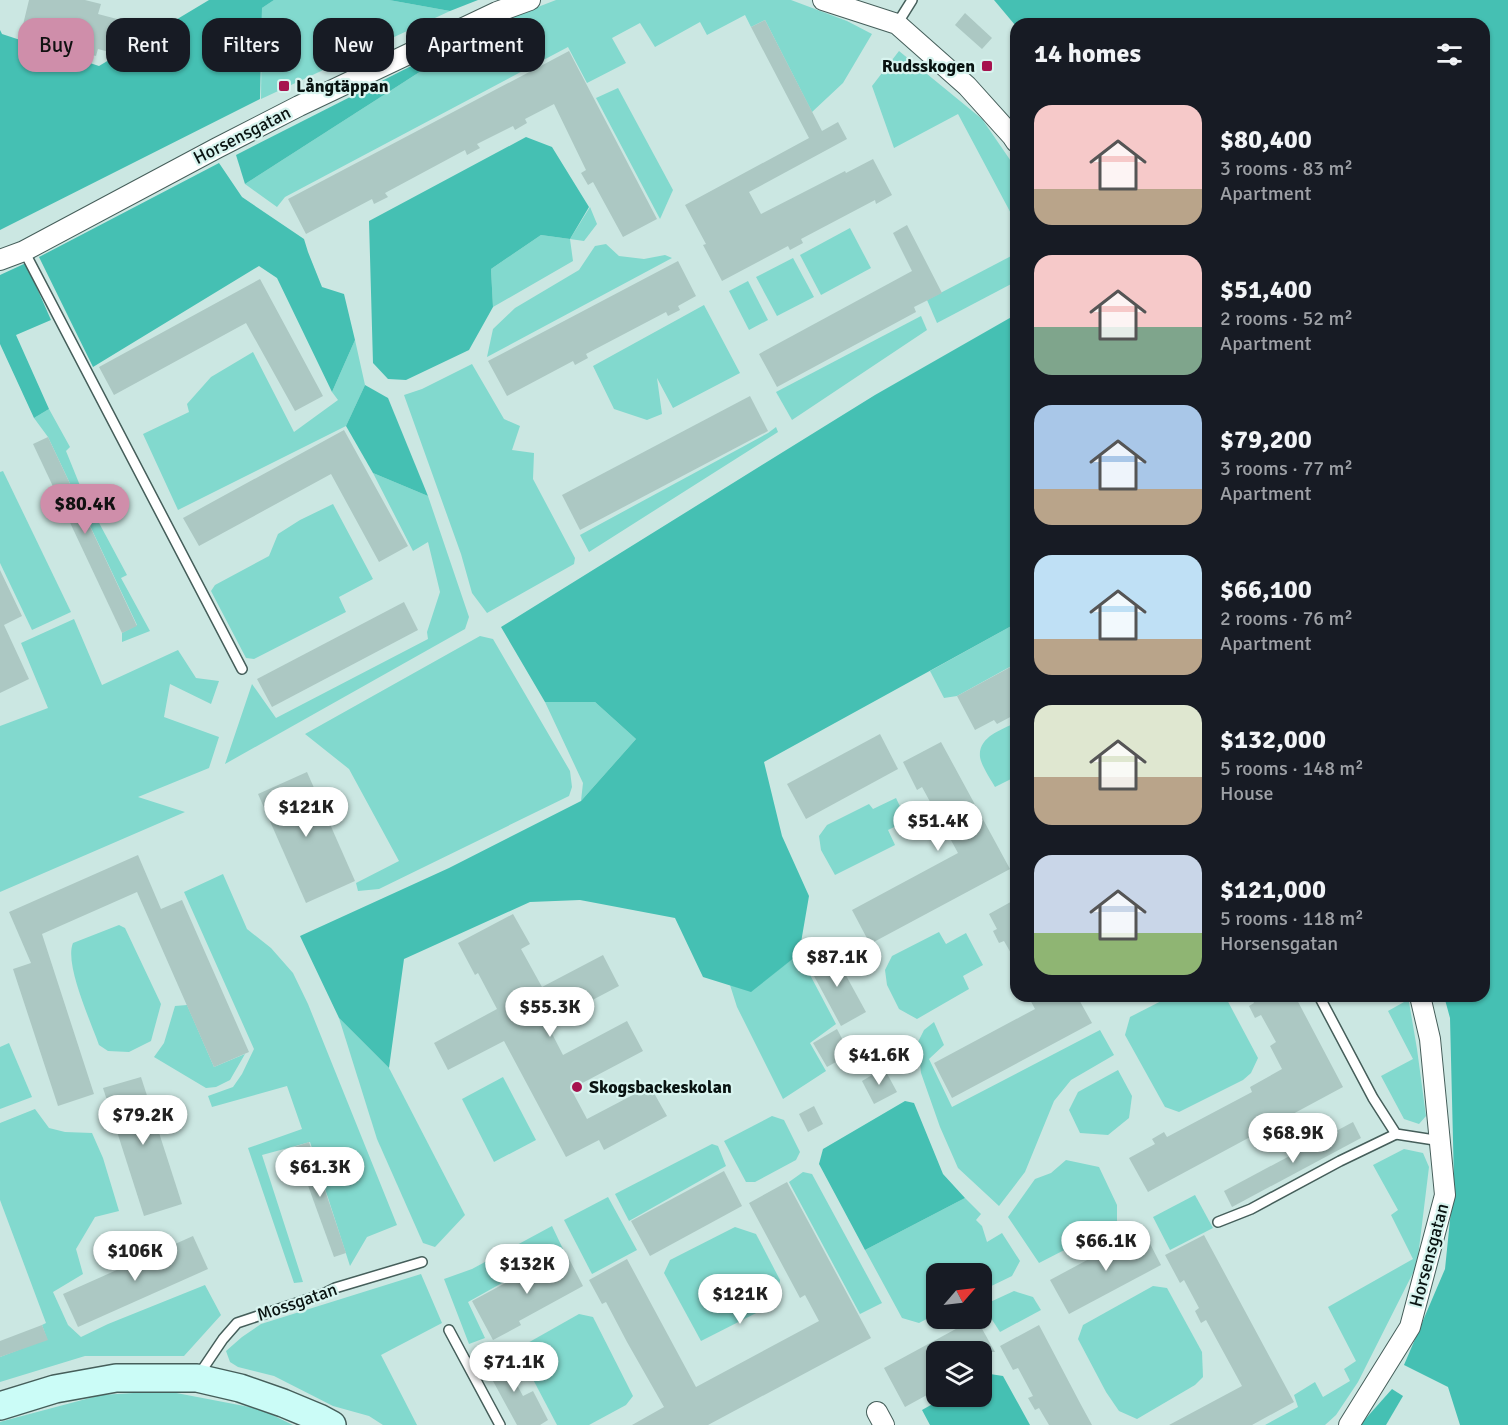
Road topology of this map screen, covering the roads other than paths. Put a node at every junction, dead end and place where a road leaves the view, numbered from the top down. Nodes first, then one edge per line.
1 (530, 0) edge
2 (823, 0) edge
3 (912, 0) edge
4 (897, 24) junction
5 (1010, 134) edge
6 (24, 251) junction
7 (0, 260) edge
8 (242, 669) dead end
9 (1322, 1002) edge
10 (1421, 1002) edge
11 (1396, 1134) junction
12 (1441, 1141) junction
13 (1218, 1222) dead end
14 (422, 1262) dead end
15 (449, 1330) dead end
16 (197, 1378) junction
17 (0, 1406) edge
18 (332, 1425) edge
19 (500, 1425) edge
20 (1349, 1425) edge

1 - 6 street, Horsensgatan
2 - 4 street
3 - 4 lane
4 - 5 street
6 - 7 street, Horsensgatan
6 - 8 lane
9 - 11 lane
10 - 12 street, Horsensgatan
11 - 12 lane
11 - 13 lane
12 - 20 street, Horsensgatan
14 - 16 lane, Mossgatan
15 - 19 lane
16 - 17 street
16 - 18 street

